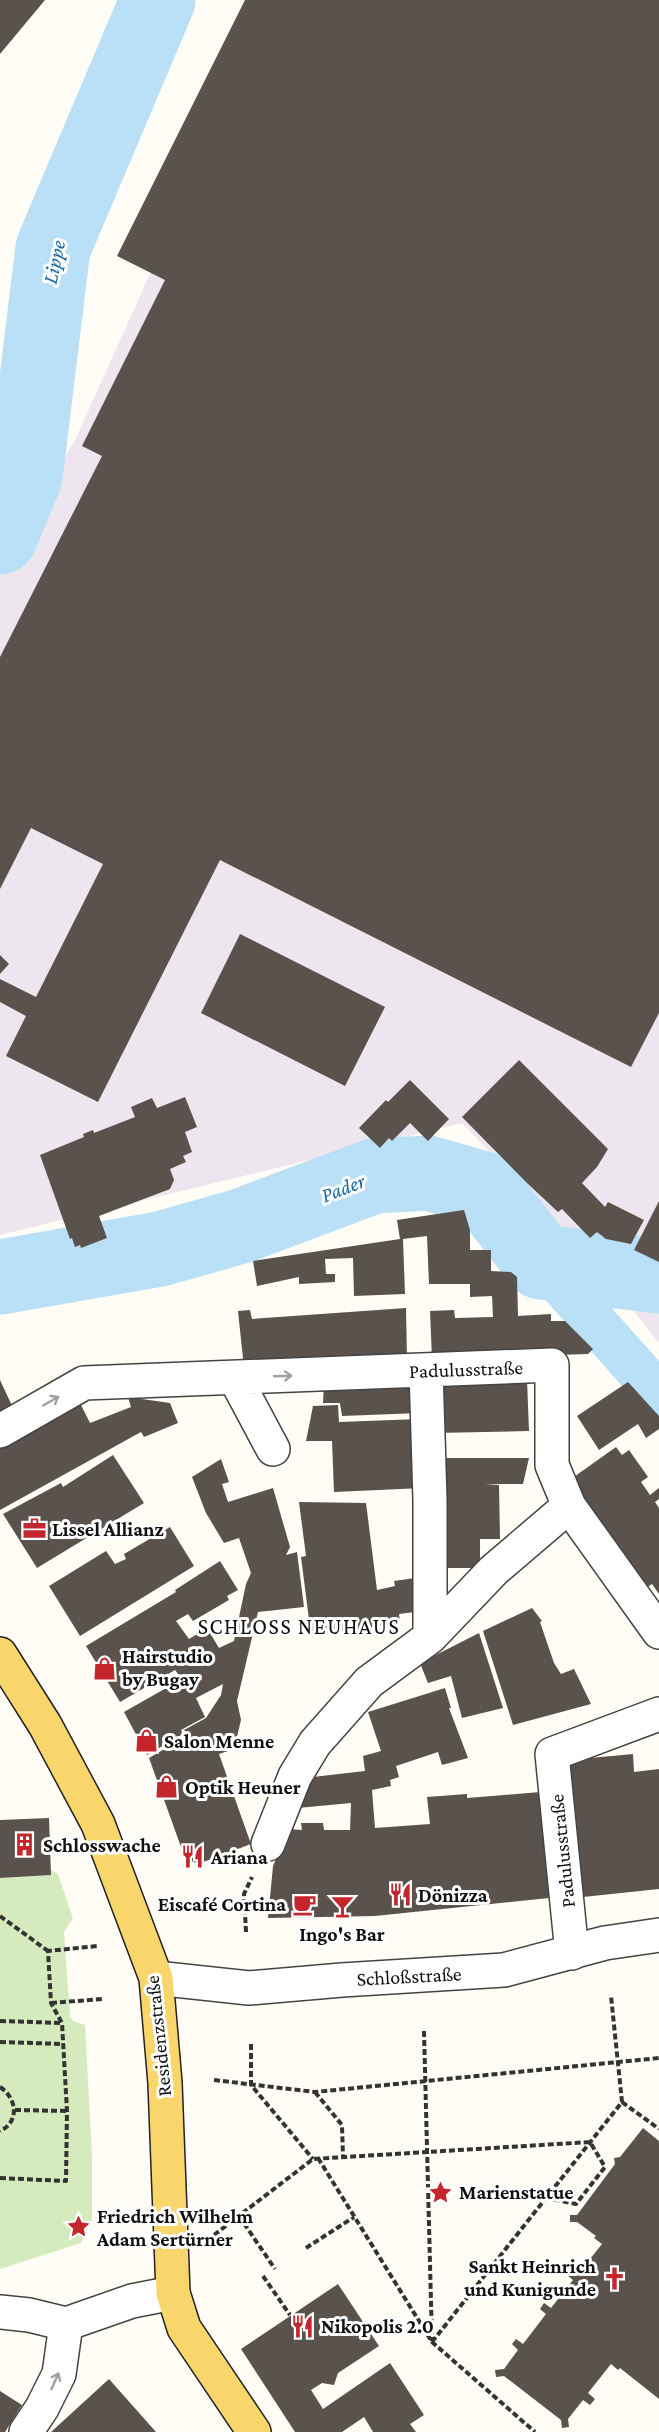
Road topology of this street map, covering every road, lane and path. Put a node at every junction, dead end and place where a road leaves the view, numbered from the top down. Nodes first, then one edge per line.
1 (426, 1370) junction
2 (235, 1378) junction
3 (0, 1431) edge
4 (273, 1449) dead end
5 (569, 1506) junction
6 (659, 1632) edge
7 (430, 1637) junction
8 (0, 1653) edge
9 (659, 1714) edge
10 (268, 1844) joint
11 (0, 1916) edge
12 (246, 1932) dead end
13 (659, 1935) edge
14 (97, 1946) dead end
15 (48, 1951) junction
16 (572, 1953) junction
17 (156, 1978) junction
18 (611, 1996) dead end
19 (102, 1999) dead end
20 (51, 2003) junction
21 (0, 2021) edge
22 (62, 2023) junction
23 (424, 2031) dead end
24 (0, 2042) edge
25 (63, 2044) junction
26 (251, 2044) dead end
27 (659, 2058) edge
28 (617, 2062) junction
29 (213, 2080) dead end
30 (426, 2081) junction
31 (250, 2085) junction
32 (0, 2087) edge
33 (315, 2092) junction
34 (622, 2102) junction
35 (15, 2110) junction
36 (67, 2111) junction
37 (659, 2129) edge
38 (0, 2131) edge
39 (590, 2142) junction
40 (428, 2152) junction
41 (343, 2157) junction
42 (318, 2158) junction
43 (313, 2159) junction
44 (0, 2178) edge
45 (590, 2186) junction
46 (595, 2191) dead end
47 (547, 2198) junction
48 (239, 2216) junction
49 (354, 2217) junction
50 (214, 2235) dead end
51 (306, 2248) dead end
52 (275, 2269) dead end
53 (263, 2276) dead end
54 (173, 2293) junction
55 (0, 2312) edge
56 (290, 2315) dead end
57 (66, 2324) junction
58 (432, 2342) junction
59 (26, 2432) edge
60 (254, 2432) edge
61 (535, 2432) edge

2 -> 1 street, Padulusstraße
1 - 5 street, Padulusstraße
1 - 7 street
3 -> 2 street, Padulusstraße
2 - 4 street
5 - 6 street, Padulusstraße
5 - 7 street
7 - 10 street
8 - 17 main road, Residenzstraße
9 - 16 street, Padulusstraße
10 - 12 path
11 - 15 path
13 - 16 street, Schloßstraße
14 - 15 path
15 - 20 path
16 - 17 street, Schloßstraße
17 - 54 main road, Residenzstraße
18 - 28 path
19 - 20 path
20 - 22 path
21 - 22 path
22 - 25 path
23 - 30 path
24 - 25 path
25 - 36 path
26 - 31 path
27 - 28 path
28 - 30 path
28 - 34 path
29 - 31 path
30 - 33 path
30 - 40 path
31 - 33 path
31 - 43 path
32 - 35 path
33 - 41 path
34 - 37 path
34 - 39 path
35 - 36 path
35 - 38 path
36 - 44 path
39 - 40 path
39 - 45 path
39 - 47 path
40 - 41 path
40 - 58 path
41 - 42 path
42 - 43 path
42 - 49 path
43 - 48 path
45 - 46 path
45 - 47 path
47 - 58 path
48 - 50 path
48 - 52 path
49 - 51 path
49 - 58 path
53 - 56 path
54 - 57 street
54 - 60 main road, Residenzstraße
55 - 57 street
59 -> 57 street
58 - 61 path

